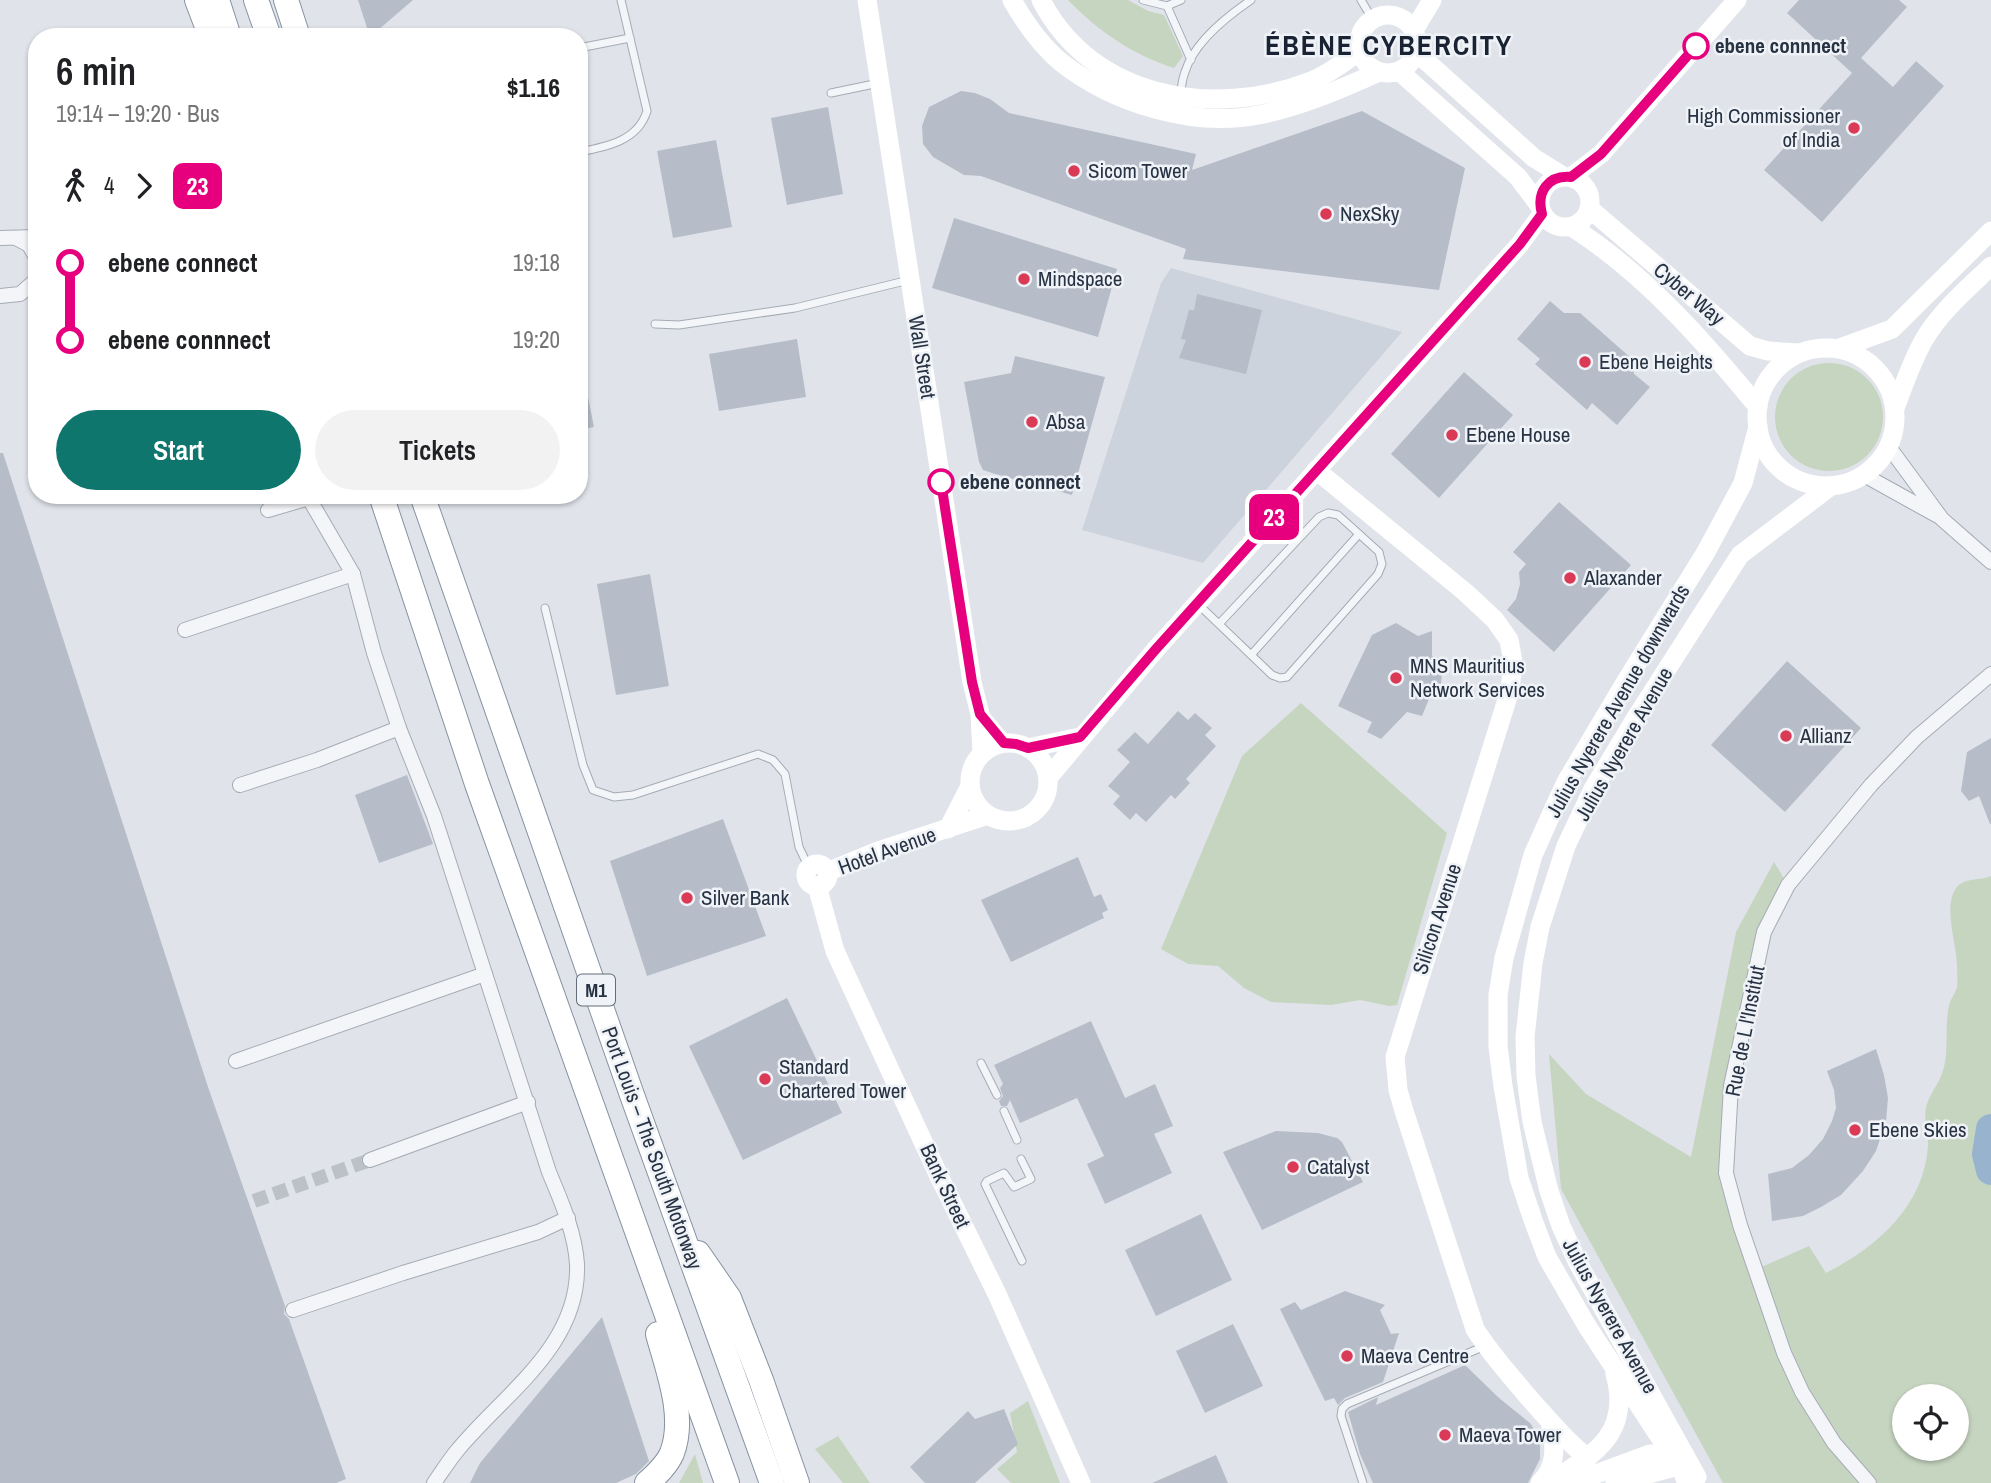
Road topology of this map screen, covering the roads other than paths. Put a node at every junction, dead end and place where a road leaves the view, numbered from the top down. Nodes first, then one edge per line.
1 (197, 0) edge
2 (217, 0) edge
3 (256, 0) edge
4 (286, 0) edge
5 (621, 0) edge
6 (867, 0) edge
7 (1012, 0) edge
8 (1041, 0) edge
9 (1143, 0) edge
10 (1181, 0) edge
11 (1251, 0) edge
12 (1361, 0) edge
13 (1432, 0) edge
14 (1737, 0) edge
15 (1167, 6) junction
16 (1389, 12) edge
17 (208, 28) edge
18 (226, 28) edge
19 (266, 28) edge
20 (295, 28) edge
21 (1414, 30) junction
22 (630, 38) junction
23 (588, 46) edge
24 (1360, 50) junction
25 (1416, 52) junction
26 (1191, 60) junction
27 (1389, 72) junction
28 (880, 83) junction
29 (831, 93) dead end
30 (1180, 98) junction
31 (1191, 116) junction
32 (588, 150) edge
33 (1601, 154) junction
34 (1567, 177) junction
35 (1589, 200) junction
36 (1552, 218) junction
37 (1991, 231) edge
38 (3, 237) edge
39 (28, 237) edge
40 (28, 245) edge
41 (1991, 266) edge
42 (909, 280) junction
43 (28, 287) edge
44 (0, 296) edge
45 (656, 324) dead end
46 (1840, 348) junction
47 (1799, 353) junction
48 (1758, 407) junction
49 (1895, 408) junction
50 (1758, 427) junction
51 (1889, 447) junction
52 (1316, 470) junction
53 (1864, 474) junction
54 (1832, 486) junction
55 (286, 504) edge
56 (312, 504) edge
57 (384, 504) edge
58 (425, 504) edge
59 (268, 510) dead end
60 (1942, 519) junction
61 (1359, 534) junction
62 (1991, 562) edge
63 (353, 574) junction
64 (1197, 603) junction
65 (545, 608) dead end
66 (1219, 624) junction
67 (185, 630) dead end
68 (1251, 654) junction
69 (1991, 674) edge
70 (980, 714) junction
71 (399, 728) junction
72 (1080, 737) junction
73 (1004, 743) junction
74 (1028, 748) junction
75 (982, 753) junction
76 (1048, 778) junction
77 (240, 785) dead end
78 (970, 786) junction
79 (988, 815) junction
80 (948, 829) junction
81 (818, 875) junction
82 (485, 974) junction
83 (236, 1062) dead end
84 (981, 1063) dead end
85 (997, 1095) dead end
86 (528, 1102) junction
87 (1004, 1111) dead end
88 (1017, 1140) dead end
89 (1020, 1159) dead end
90 (370, 1160) tunnel mouth
91 (619, 1182) junction
92 (568, 1218) junction
93 (678, 1223) junction
94 (1022, 1261) dead end
95 (293, 1310) dead end
96 (1485, 1346) junction
97 (1612, 1363) junction
98 (1550, 1421) junction
99 (1679, 1441) junction
100 (457, 1451) junction
101 (1588, 1458) junction
102 (1694, 1478) edge
103 (434, 1483) edge
104 (446, 1483) edge
105 (647, 1483) edge
106 (727, 1483) edge
107 (772, 1483) edge
108 (797, 1483) edge
109 (1081, 1483) edge
110 (1363, 1483) edge
111 (1540, 1483) edge
112 (1548, 1483) edge
113 (1572, 1483) edge
114 (1615, 1483) edge
115 (1869, 1483) edge

1 - 17 highway
2 - 18 highway
3 - 19 highway
4 - 20 highway
5 - 22 lane
6 - 28 street, Wall Street
7 - 31 street
8 - 30 street
9 - 15 lane
10 - 15 lane
11 - 26 lane
12 - 16 lane
13 - 21 street
14 - 33 street
15 - 26 lane
16 - 21 street
16 - 24 street
21 - 25 street
22 - 23 lane
22 - 32 lane
24 - 27 street
24 - 30 street
25 - 27 street
25 - 34 street
26 - 30 lane
27 - 31 street
27 - 36 street, Cyber Way
28 - 29 lane
28 - 42 street, Wall Street
30 - 31 lane
33 - 34 street
33 - 35 street
34 - 35 street
34 - 36 street
35 - 36 street
35 - 47 street, Cyber Way
36 - 48 street, Cyber Way
36 - 52 street
37 - 46 street
38 - 39 street
38 - 40 street
41 - 49 street
42 - 45 lane
42 - 70 street, Wall Street
43 - 44 street
46 - 47 street
46 - 49 street
47 - 48 street
48 - 50 street
49 - 51 street
50 - 54 street
50 - 97 street, Julius Nyerere Avenue downwards
51 - 53 street
51 - 60 street
52 - 64 street
52 - 96 street, Silicon Avenue
53 - 54 street
53 - 60 street
54 - 99 street, Julius Nyerere Avenue
55 - 59 street
56 - 63 street
57 - 91 highway, Port Louis – The South Motorway / M1
58 - 93 highway, Port Louis – The South Motorway / M1
60 - 62 street
61 - 66 lane
61 - 68 lane
61 - 68 lane
63 - 67 street
63 - 71 street
64 - 66 lane
64 - 72 street
65 - 81 lane
66 - 68 lane
69 - 115 street, Rue de L l'Institut
70 - 73 street, Wall Street
70 - 75 street, Wall Street
71 - 77 street
71 - 82 street
72 - 74 street
72 - 76 street
73 - 74 street
73 - 75 street
74 - 76 street
75 - 78 street
76 - 79 street
78 - 79 street
78 - 80 street, Hotel Avenue
79 - 80 street, Hotel Avenue
80 - 81 street, Hotel Avenue
81 - 109 street, Bank Street
82 - 83 street
82 - 86 street
84 - 85 lane
86 - 90 street
86 - 92 street
87 - 88 lane
89 - 94 lane
91 - 105 highway
91 - 106 highway, Port Louis – The South Motorway / M1
92 - 95 street
92 - 100 street
93 - 107 highway, Port Louis – The South Motorway / M1
93 - 108 highway
96 - 98 street, Silicon Avenue
96 - 110 lane
97 - 101 street
97 - 102 street, Julius Nyerere Avenue downwards
98 - 101 street, Silicon Avenue
98 - 111 street
99 - 102 street, Julius Nyerere Avenue
99 - 114 street
100 - 103 street
100 - 104 street
101 - 112 street
102 - 113 street

